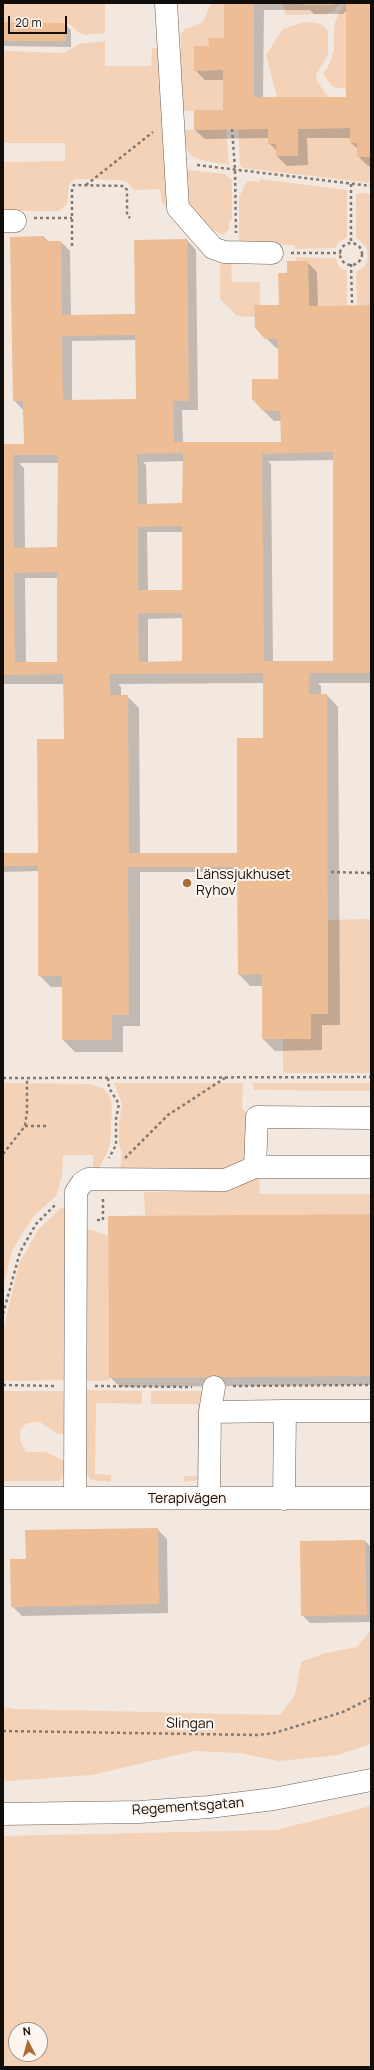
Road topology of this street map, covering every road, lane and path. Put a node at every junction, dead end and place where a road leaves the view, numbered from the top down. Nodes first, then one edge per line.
1 (166, 3) edge
2 (172, 113) junction
3 (232, 129) dead end
4 (174, 162) junction
5 (235, 169) junction
6 (351, 184) junction
7 (86, 185) junction
8 (371, 186) edge
9 (72, 218) junction
10 (130, 218) dead end
11 (9, 221) edge
12 (351, 243) junction
13 (72, 246) dead end
14 (236, 253) junction
15 (272, 253) joint
16 (341, 253) junction
17 (351, 264) junction
18 (352, 303) dead end
19 (331, 872) dead end
20 (371, 873) edge
21 (371, 1077) edge
22 (3, 1078) edge
23 (28, 1078) junction
24 (226, 1078) junction
25 (371, 1118) edge
26 (25, 1126) junction
27 (47, 1126) dead end
28 (3, 1154) edge
29 (120, 1161) dead end
30 (255, 1167) junction
31 (371, 1167) edge
32 (76, 1192) junction
33 (3, 1314) edge
34 (3, 1385) edge
35 (371, 1385) edge
36 (76, 1386) junction
37 (214, 1387) junction
38 (285, 1411) junction
39 (371, 1411) edge
40 (210, 1412) junction
41 (3, 1498) edge
42 (75, 1498) junction
43 (209, 1498) junction
44 (371, 1498) edge
45 (284, 1499) junction
46 (371, 1698) edge
47 (3, 1732) edge
48 (371, 1780) edge
49 (3, 1814) edge

1 - 2 street
2 - 4 street
2 - 7 path
3 - 5 path
4 - 5 path
4 - 14 street
5 - 6 path
5 - 14 path
6 - 8 path
6 - 12 path
7 - 9 path
7 - 10 path
9 - 11 path
9 - 13 path
12 - 16 path
12 - 17 path
14 - 15 street
15 - 16 path
16 - 17 path
17 - 18 path
19 - 20 path
21 - 24 path
22 - 23 path
23 - 24 path
23 - 26 path
24 - 29 path
25 - 30 street
26 - 27 path
26 - 28 path
30 - 31 street
30 - 32 street
32 - 33 path
32 - 36 street
34 - 36 path
35 - 37 path
36 - 37 path
36 - 42 street
37 - 40 street
38 - 39 street
38 - 40 street
38 - 45 street
40 - 43 street
41 - 42 street, Terapivägen
42 - 43 street, Terapivägen
43 - 45 street, Terapivägen
44 - 45 street, Terapivägen
46 - 47 path, Slingan
48 - 49 street, Regementsgatan

